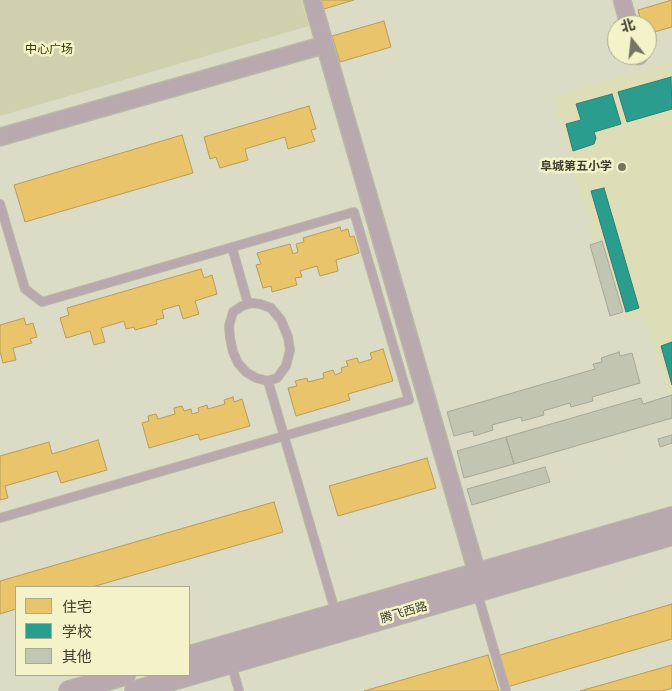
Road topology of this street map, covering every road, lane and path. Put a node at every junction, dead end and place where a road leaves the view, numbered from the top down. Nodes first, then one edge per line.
1 (312, 0) edge
2 (622, 0) edge
3 (627, 15) edge
4 (324, 45) junction
5 (0, 137) edge
6 (0, 204) edge
7 (232, 247) junction
8 (248, 304) junction
9 (268, 381) junction
10 (285, 436) junction
11 (672, 516) edge
12 (0, 518) edge
13 (672, 536) edge
14 (477, 583) junction
15 (336, 614) junction
16 (190, 656) edge
17 (231, 663) junction
18 (190, 675) edge
19 (122, 676) edge
20 (186, 676) edge
21 (69, 691) edge
22 (135, 691) edge
23 (239, 691) edge
24 (506, 691) edge

1 - 4 street
2 - 3 street
4 - 5 street
4 - 14 street
6 - 7 lane
7 - 8 lane
7 - 10 lane
8 - 9 lane
8 - 9 lane
9 - 10 lane
10 - 12 lane
10 - 15 lane
11 - 14 street, 腾飞西路
13 - 14 street, 腾飞西路
14 - 15 street, 腾飞西路
14 - 17 street, 腾飞西路
14 - 24 lane
15 - 16 street, 腾飞西路
17 - 18 street, 腾飞西路
17 - 23 lane
19 - 21 street
20 - 22 street, 腾飞西路

